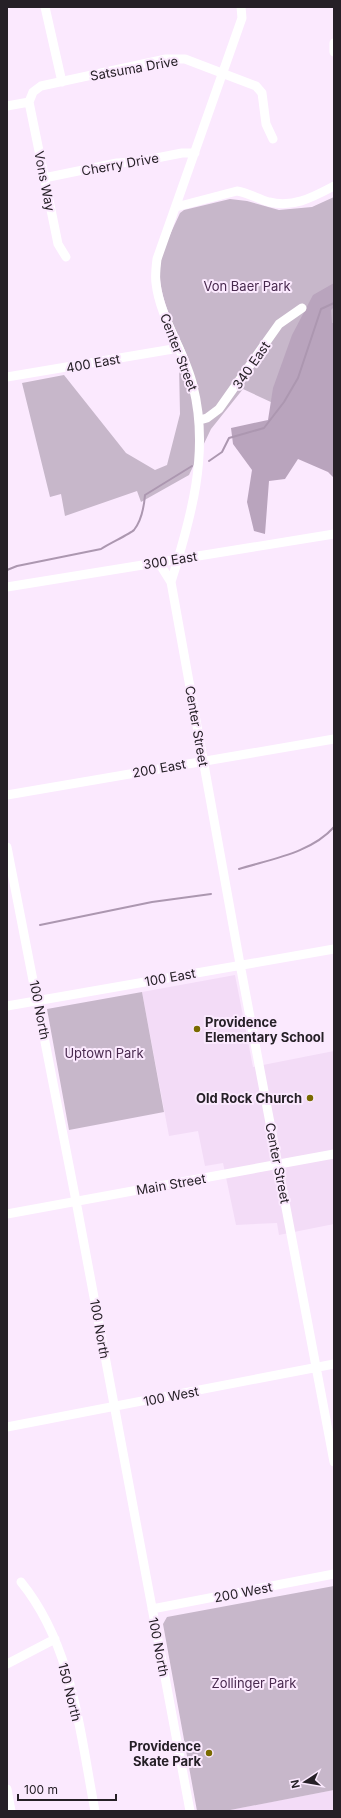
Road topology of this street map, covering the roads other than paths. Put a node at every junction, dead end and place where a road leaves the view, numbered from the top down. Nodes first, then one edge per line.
1 (45, 7) edge
2 (241, 7) edge
3 (334, 43) edge
4 (334, 52) edge
5 (222, 73) junction
6 (62, 82) junction
7 (29, 102) junction
8 (7, 106) edge
9 (273, 139) dead end
10 (195, 154) junction
11 (44, 178) junction
12 (334, 186) edge
13 (176, 207) junction
14 (66, 257) dead end
15 (302, 308) dead end
16 (179, 348) junction
17 (7, 378) edge
18 (200, 420) junction
19 (334, 534) edge
20 (178, 559) junction
21 (154, 563) junction
22 (171, 582) junction
23 (7, 587) edge
24 (334, 739) edge
25 (203, 761) junction
26 (7, 795) edge
27 (7, 847) edge
28 (334, 949) edge
29 (240, 964) junction
30 (38, 1000) junction
31 (7, 1006) edge
32 (334, 1154) edge
33 (279, 1166) junction
34 (76, 1201) junction
35 (7, 1214) edge
36 (334, 1364) edge
37 (316, 1367) junction
38 (114, 1407) junction
39 (7, 1427) edge
40 (334, 1462) edge
41 (334, 1574) edge
42 (21, 1582) dead end
43 (152, 1609) junction
44 (55, 1639) junction
45 (7, 1664) edge
46 (7, 1789) edge
47 (12, 1811) edge
48 (95, 1811) edge
49 (190, 1811) edge

1 - 6 street
2 - 5 street, Center Street
3 - 4 street
5 - 6 street, Satsuma Drive
5 - 9 street, Satsuma Drive
5 - 10 street, Center Street
6 - 7 street, Satsuma Drive
7 - 8 street
7 - 11 street, Vons Way
10 - 11 street, Cherry Drive
10 - 13 street, Center Street
11 - 14 street, Vons Way
12 - 13 street
13 - 16 street, Center Street
15 - 18 street, 340 East
16 - 17 street, 400 East
16 - 18 street, Center Street
18 - 20 street, Center Street
19 - 20 street, 300 East
20 - 21 street, 300 East
20 - 22 street, Center Street
21 - 22 street
21 - 23 street, 300 East
22 - 25 street, Center Street
24 - 25 street, 200 East
25 - 26 street, 200 East
25 - 29 street, Center Street
27 - 30 street, 100 North
28 - 29 street, 100 East
29 - 30 street, 100 East
29 - 33 street, Center Street
30 - 31 street, 100 East
30 - 34 street, 100 North
32 - 33 street, Main Street
33 - 34 street, Main Street
33 - 37 street, Center Street
34 - 35 street, Main Street
34 - 38 street, 100 North
36 - 37 street, 100 West
37 - 38 street, 100 West
37 - 40 street, Center Street
38 - 39 street, 100 West
38 - 43 street, 100 North
41 - 43 street, 200 West
42 - 44 street, 150 North
43 - 49 street, 100 North
44 - 45 street
44 - 48 street, 150 North
46 - 47 street

